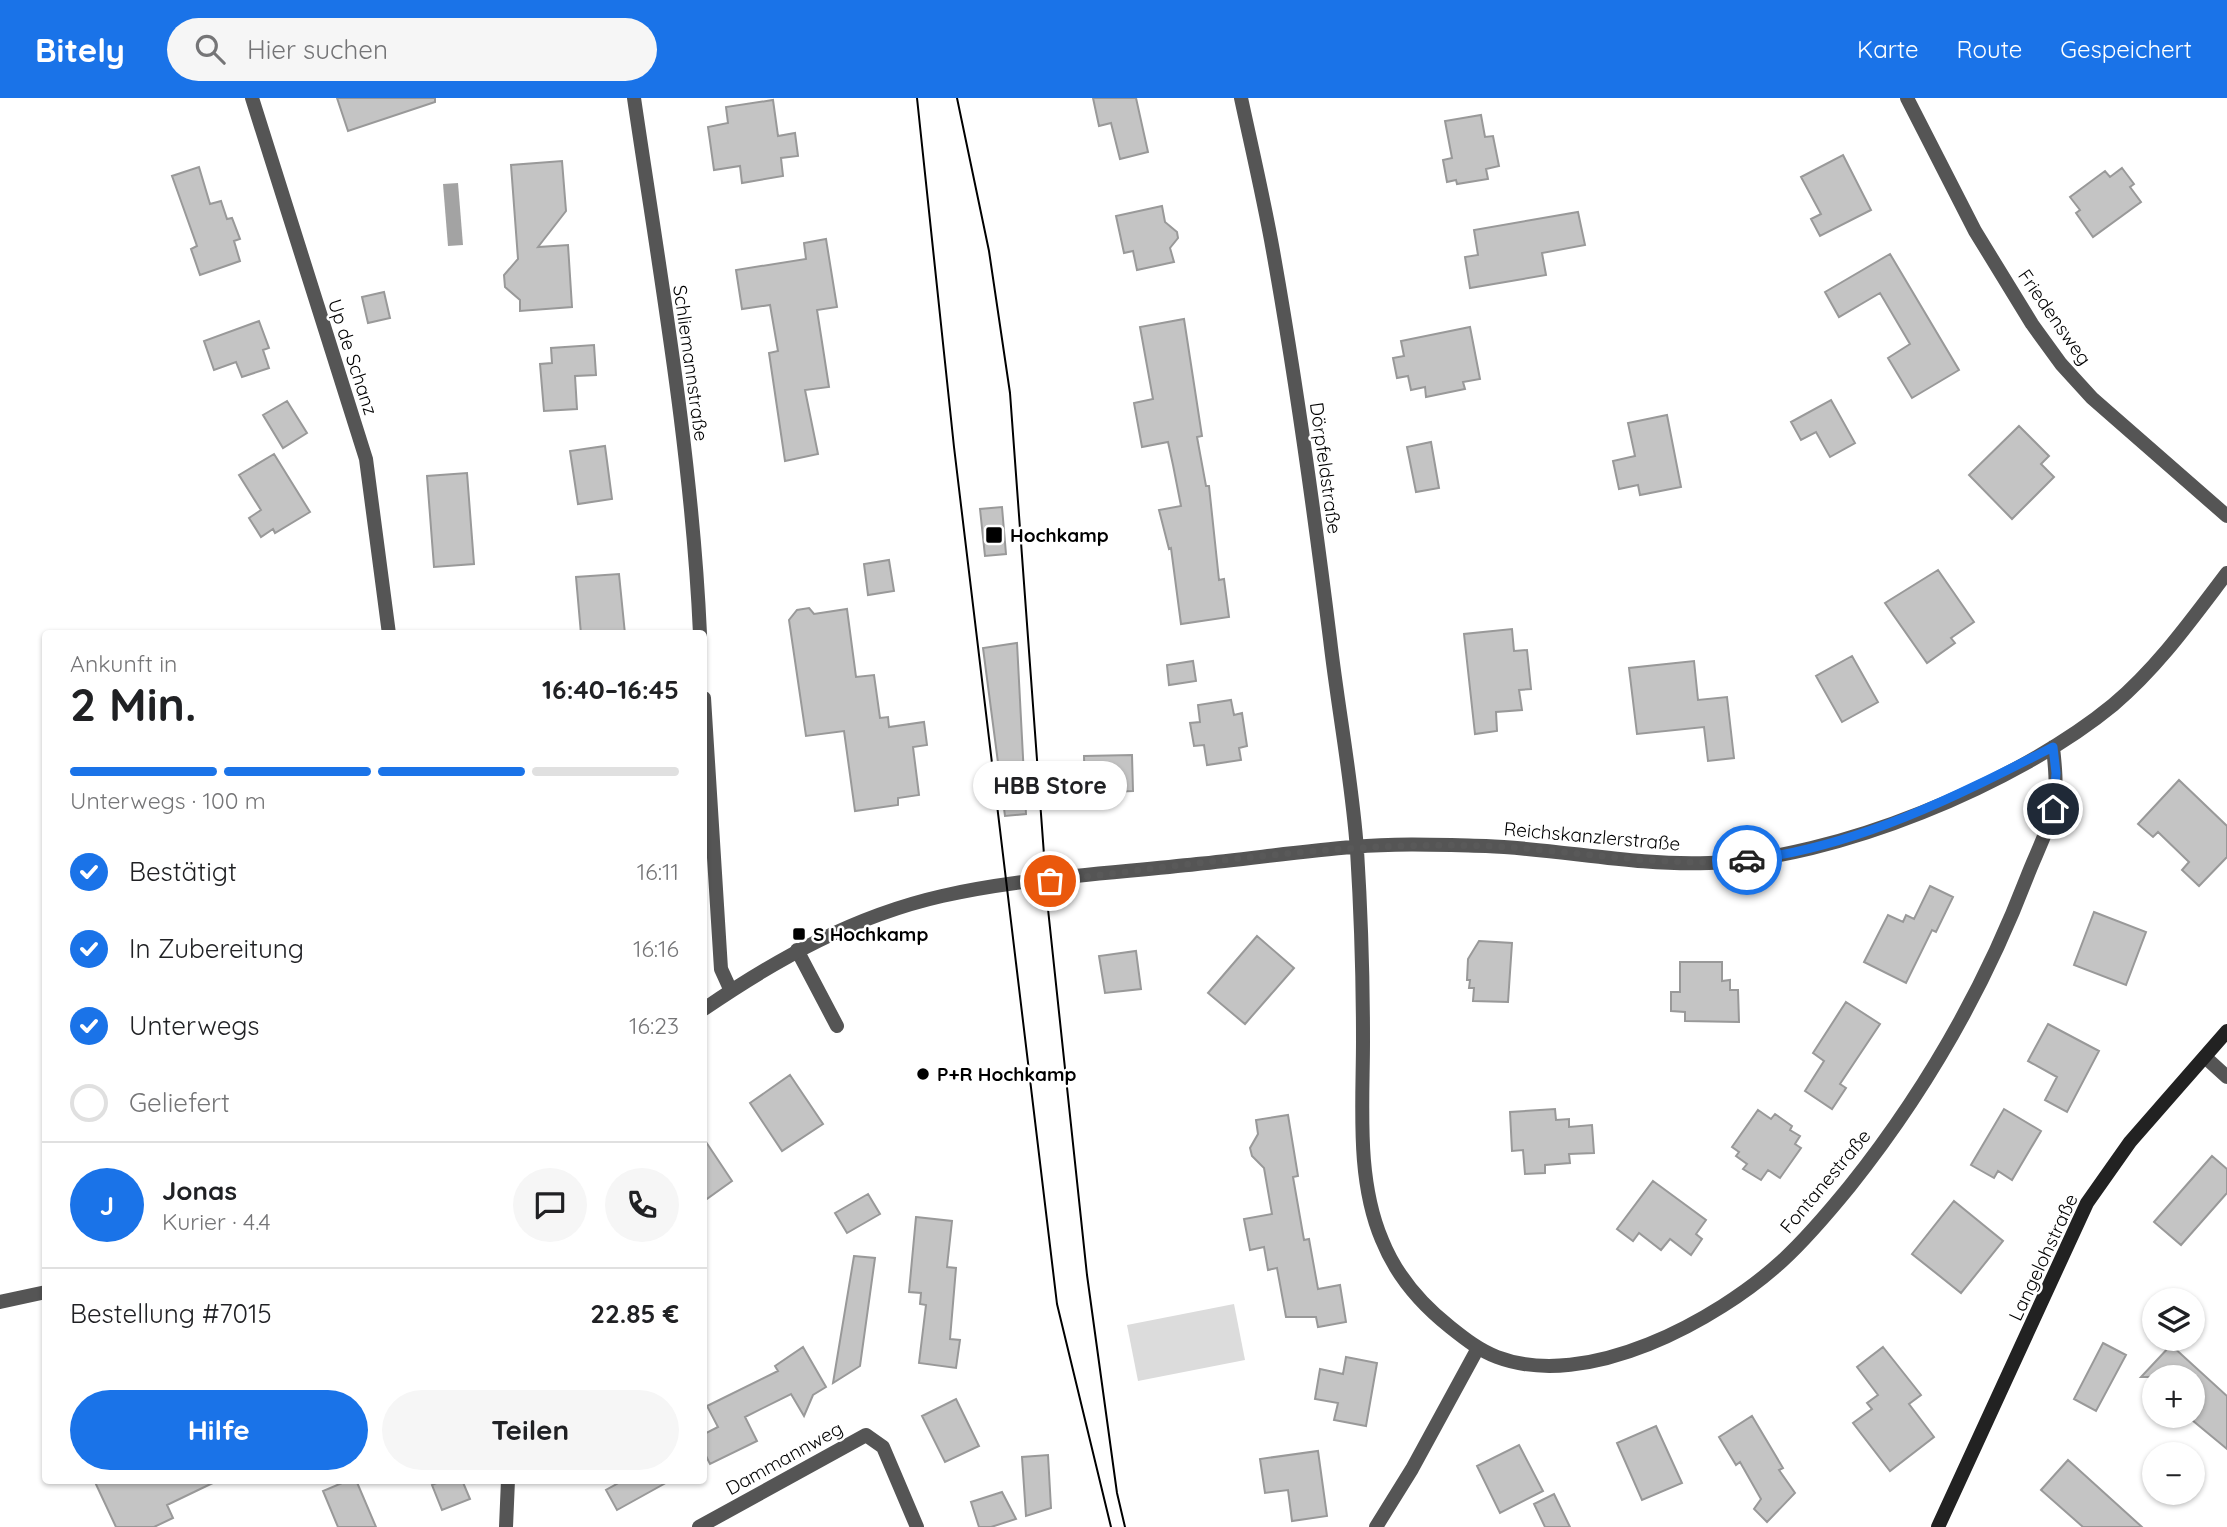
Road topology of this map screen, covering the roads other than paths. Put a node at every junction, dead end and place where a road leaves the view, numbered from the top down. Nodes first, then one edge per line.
1 (252, 98) edge
2 (634, 98) edge
3 (1241, 98) edge
4 (1907, 98) edge
5 (2227, 516) edge
6 (2227, 573) edge
7 (388, 630) edge
8 (700, 630) edge
9 (707, 746) edge
10 (2053, 747) junction
11 (1357, 846) junction
12 (797, 950) junction
13 (731, 990) junction
14 (707, 1007) edge
15 (837, 1027) dead end
16 (2227, 1031) edge
17 (2205, 1057) junction
18 (2227, 1077) edge
19 (42, 1293) edge
20 (0, 1302) edge
21 (1478, 1348) junction
22 (508, 1484) edge
23 (506, 1527) edge
24 (699, 1527) edge
25 (917, 1527) edge
26 (1376, 1527) edge
27 (1938, 1527) edge

1 - 7 street, Up de Schanz
2 - 8 street, Schliemannstraße
3 - 11 street, Dörpfeldstraße
4 - 5 street, Friedensweg
6 - 10 street, Reichskanzlerstraße
9 - 13 street
10 - 11 street, Reichskanzlerstraße
10 - 21 street, Fontanestraße
11 - 12 street, Reichskanzlerstraße
11 - 21 street, Fontanestraße
12 - 13 street, Reichskanzlerstraße
12 - 15 street
13 - 14 street, Reichskanzlerstraße
16 - 17 street, Langelohstraße
17 - 18 street
17 - 27 street, Langelohstraße
19 - 20 street
21 - 26 street
22 - 23 street
24 - 25 street, Dammannweg

